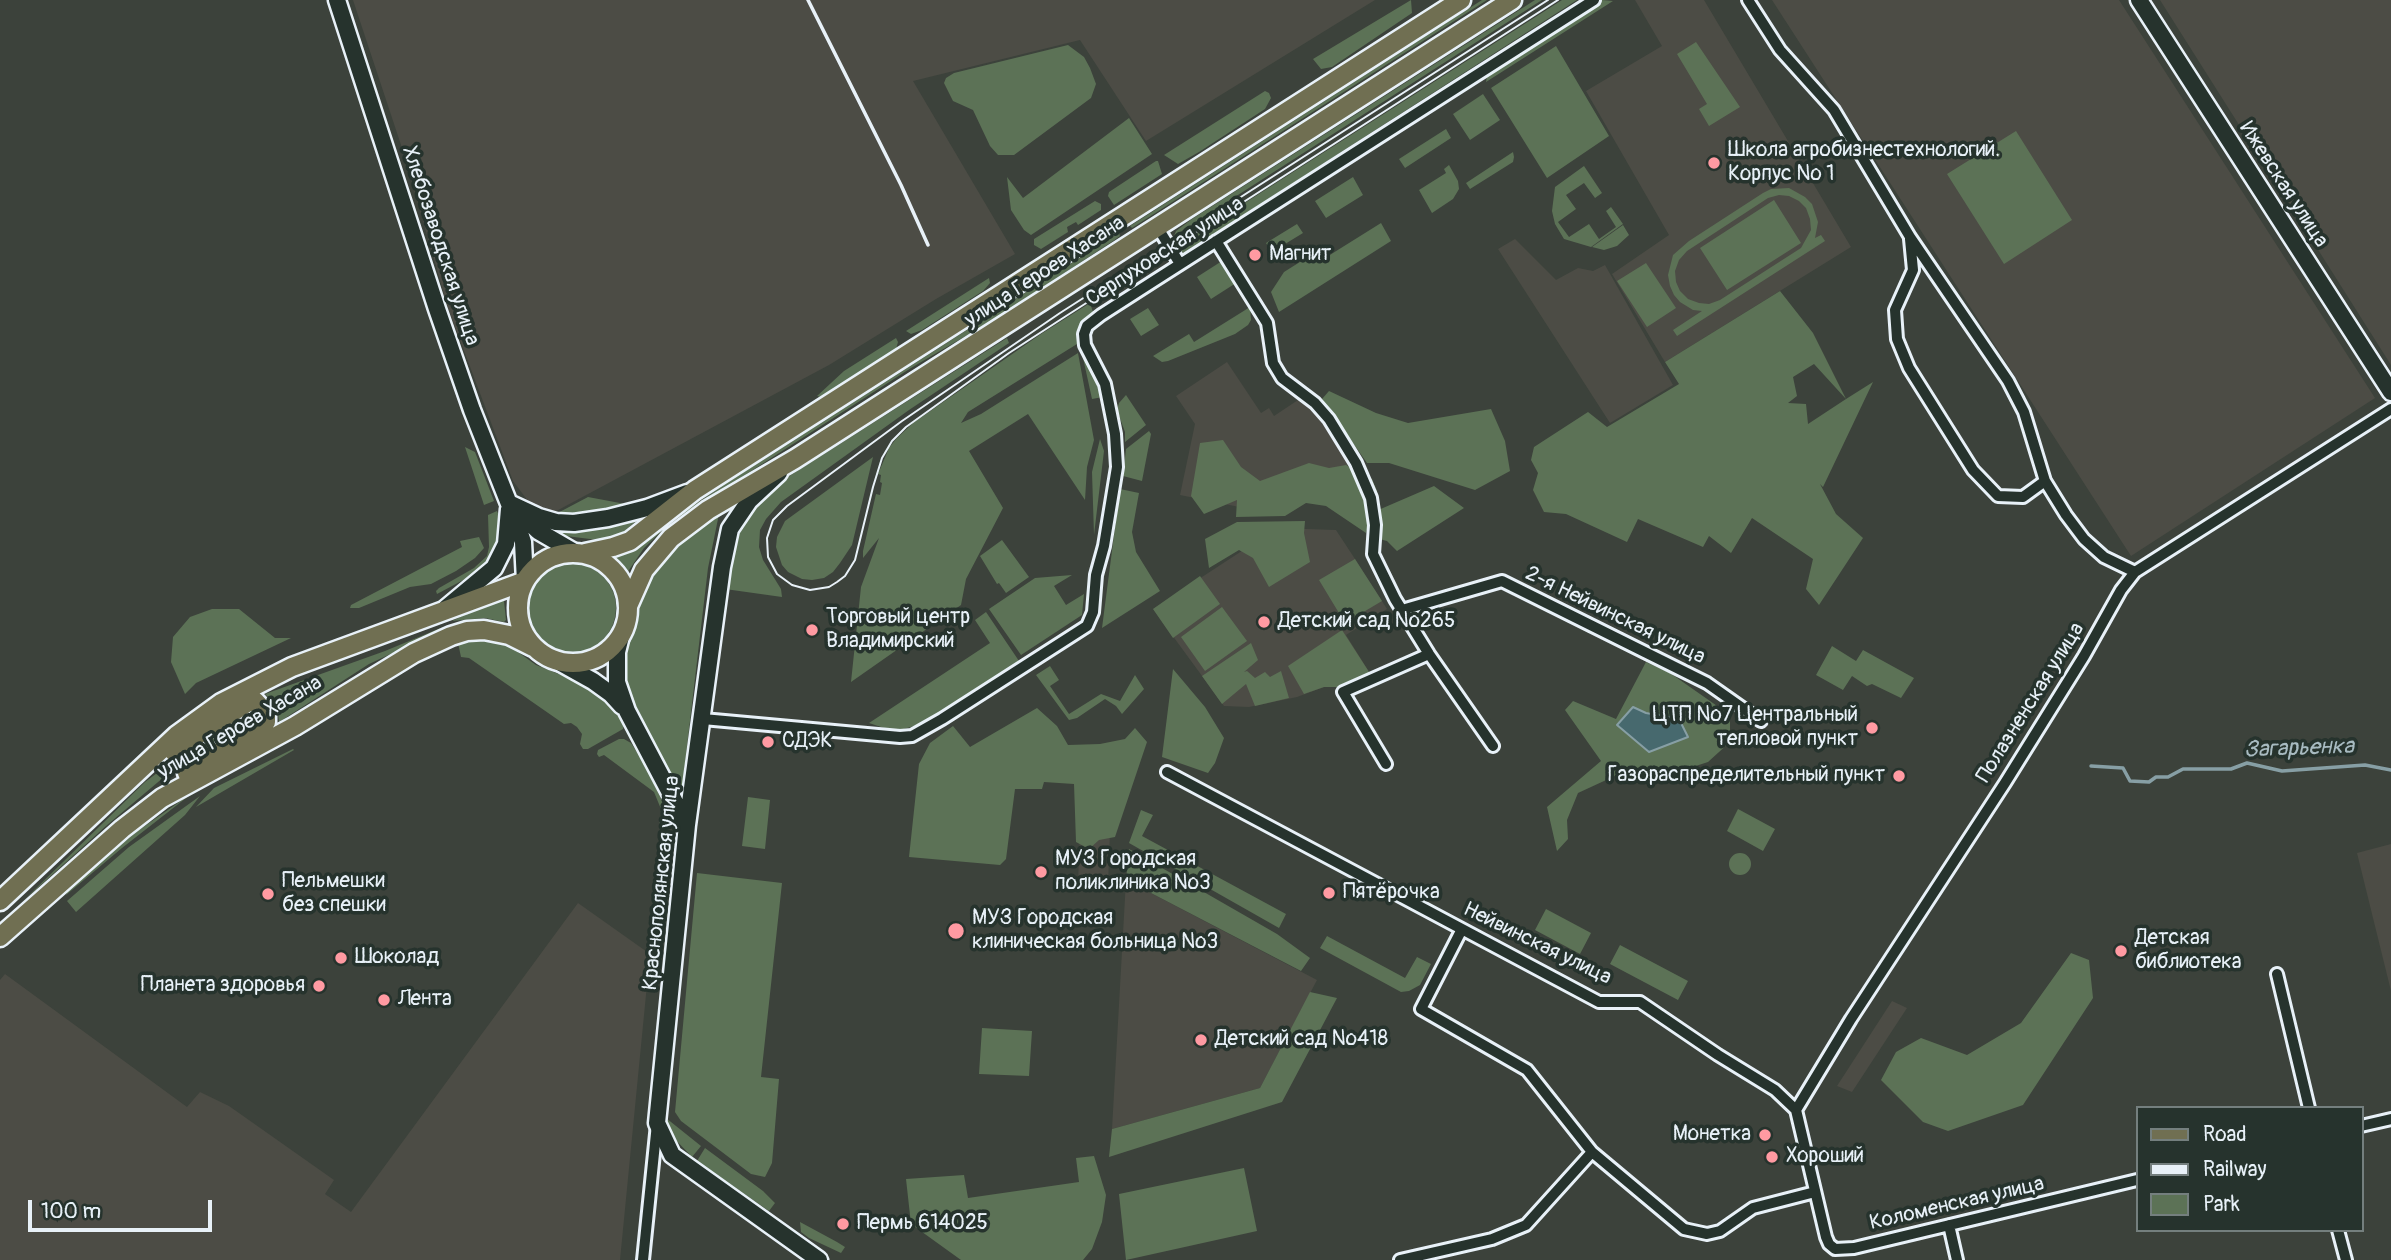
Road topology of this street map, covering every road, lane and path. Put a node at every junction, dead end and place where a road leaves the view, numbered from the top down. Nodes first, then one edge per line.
1 (337, 0) edge
2 (1461, 0) edge
3 (1513, 0) edge
4 (1594, 0) edge
5 (1748, 0) edge
6 (2139, 0) edge
7 (1158, 228) junction
8 (1910, 237) junction
9 (1216, 241) junction
10 (1180, 264) junction
11 (2391, 392) edge
12 (2391, 409) edge
13 (795, 459) junction
14 (2045, 481) junction
15 (695, 490) junction
16 (509, 503) junction
17 (581, 553) junction
18 (2136, 572) junction
19 (525, 581) junction
20 (628, 606) junction
21 (1402, 610) junction
22 (442, 612) junction
23 (621, 636) junction
24 (533, 647) junction
25 (1429, 654) junction
26 (559, 662) junction
27 (626, 710) junction
28 (703, 719) junction
29 (1761, 721) dead end
30 (1493, 746) dead end
31 (1386, 764) dead end
32 (144, 766) junction
33 (1167, 772) dead end
34 (162, 798) junction
35 (687, 825) junction
36 (0, 901) edge
37 (1462, 929) junction
38 (0, 937) edge
39 (2277, 974) dead end
40 (2309, 1106) edge
41 (1796, 1110) junction
42 (2391, 1119) edge
43 (657, 1123) junction
44 (2363, 1126) edge
45 (1592, 1152) junction
46 (672, 1155) junction
47 (653, 1162) junction
48 (2136, 1180) edge
49 (1815, 1192) junction
50 (1949, 1225) junction
51 (2339, 1232) edge
52 (643, 1260) edge
53 (820, 1260) edge
54 (1401, 1260) edge
55 (1957, 1260) edge
56 (2346, 1260) edge

1 - 16 main road, Хлебозаводская улица
2 - 15 main road, улица Героев Хасана
3 - 7 main road, улица Героев Хасана
4 - 9 street, Серпуховская улица
5 - 8 street
6 - 11 main road, Ижевская улица
7 - 10 street
7 - 13 main road, улица Героев Хасана
8 - 14 street
8 - 14 street
9 - 10 street, Серпуховская улица
9 - 21 street
10 - 28 street, Серпуховская улица
12 - 18 street, Полазненская улица
13 - 20 main road, улица Героев Хасана
13 - 28 main road, Краснополянская улица
14 - 18 street
15 - 16 main road
15 - 17 main road, улица Героев Хасана
16 - 17 main road
16 - 19 main road, Хлебозаводская улица
16 - 22 main road
17 - 19 main road
17 - 20 main road
18 - 41 street, Полазненская улица
19 - 22 main road, улица Героев Хасана
19 - 24 main road
20 - 23 main road
21 - 25 street
21 - 29 street, 2-я Нейвинская улица
22 - 32 main road, улица Героев Хасана
23 - 26 main road
23 - 27 main road
24 - 26 main road
24 - 34 main road, улица Героев Хасана
25 - 30 street
25 - 31 street
26 - 27 main road
27 - 35 main road
28 - 35 main road, Краснополянская улица
32 - 34 main road
32 - 36 main road, улица Героев Хасана
33 - 37 street, Нейвинская улица
34 - 38 main road, улица Героев Хасана
35 - 43 main road, Краснополянская улица
37 - 41 street, Нейвинская улица
37 - 45 street
39 - 40 street
41 - 49 street
42 - 44 street
43 - 46 main road
43 - 47 street
45 - 49 street
45 - 54 street
46 - 47 street
46 - 53 main road
47 - 52 street
48 - 50 street, Коломенская улица
49 - 50 street, Коломенская улица
50 - 55 street
51 - 56 street

